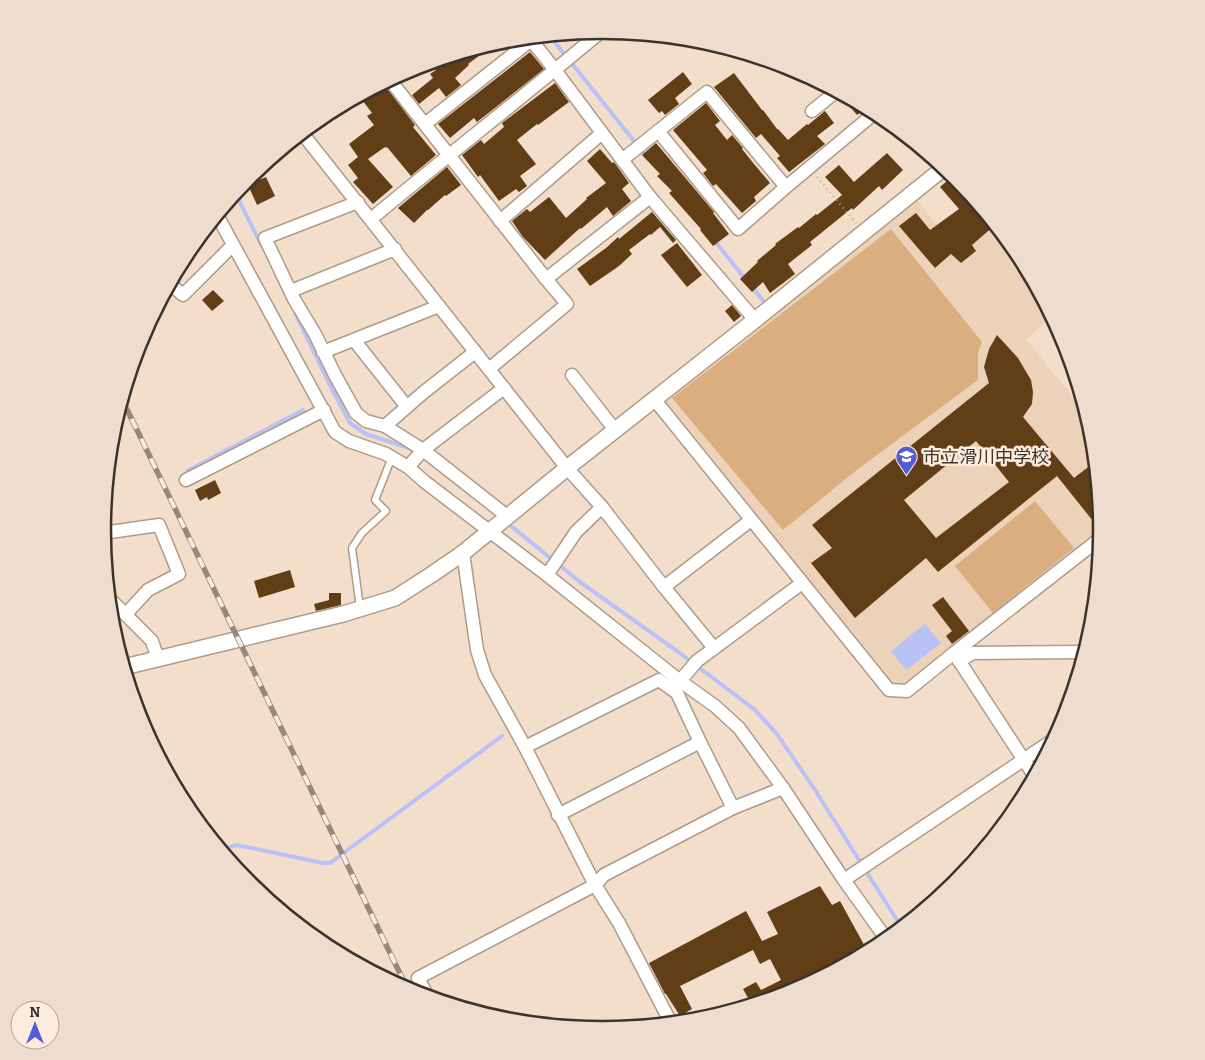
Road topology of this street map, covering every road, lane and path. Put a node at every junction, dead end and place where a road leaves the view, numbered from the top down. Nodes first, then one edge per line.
1 (592, 39) edge
2 (534, 44) edge
3 (522, 46) edge
4 (555, 70) junction
5 (394, 85) edge
6 (831, 95) edge
7 (812, 110) dead end
8 (869, 118) edge
9 (425, 124) junction
10 (658, 131) junction
11 (602, 133) junction
12 (306, 138) edge
13 (449, 155) junction
14 (622, 160) junction
15 (809, 168) junction
16 (939, 173) edge
17 (786, 187) junction
18 (650, 197) junction
19 (358, 202) junction
20 (371, 219) junction
21 (500, 220) junction
22 (221, 222) edge
23 (864, 233) junction
24 (233, 244) junction
25 (395, 249) junction
26 (546, 280) junction
27 (175, 288) edge
28 (291, 291) junction
29 (439, 306) junction
30 (754, 320) junction
31 (354, 340) junction
32 (323, 352) junction
33 (475, 352) junction
34 (489, 369) junction
35 (572, 375) dead end
36 (504, 388) junction
37 (654, 398) junction
38 (407, 407) junction
39 (324, 410) junction
40 (385, 426) junction
41 (615, 430) junction
42 (423, 450) junction
43 (392, 457) junction
44 (408, 467) junction
45 (567, 468) junction
46 (186, 480) dead end
47 (602, 507) junction
48 (507, 516) junction
49 (751, 520) junction
50 (491, 530) junction
51 (111, 532) edge
52 (1094, 544) edge
53 (463, 553) junction
54 (547, 575) junction
55 (802, 583) junction
56 (664, 587) junction
57 (117, 606) edge
58 (360, 608) junction
59 (126, 614) junction
60 (714, 648) junction
61 (1078, 652) edge
62 (956, 657) junction
63 (158, 659) junction
64 (130, 665) edge
65 (680, 681) junction
66 (700, 742) junction
67 (1043, 746) edge
68 (525, 748) junction
69 (1024, 759) junction
70 (1031, 770) edge
71 (783, 788) junction
72 (733, 808) junction
73 (558, 815) junction
74 (844, 880) junction
75 (596, 885) junction
76 (882, 933) edge
77 (423, 987) edge
78 (668, 1017) edge

1 - 4 street
2 - 4 street
3 - 9 street
4 - 11 street
4 - 13 street
5 - 9 street
6 - 7 street
8 - 15 street
9 - 13 street
10 - 14 street
10 - 17 street
10 - 17 street
11 - 14 street
11 - 21 street
12 - 19 street
13 - 20 street
13 - 21 street
14 - 18 street
15 - 17 street
15 - 23 path
16 - 23 street
18 - 26 street
18 - 30 street
19 - 20 street
19 - 28 street
20 - 25 street
21 - 26 street
22 - 24 street
23 - 30 street
24 - 27 street
24 - 39 street
25 - 28 street
25 - 29 street
26 - 34 street
28 - 32 street
29 - 31 street
29 - 33 street
30 - 37 street
31 - 32 street
31 - 38 street
32 - 40 street
33 - 34 street
33 - 38 street
34 - 36 street
35 - 41 street
36 - 42 street
36 - 45 street
37 - 41 street
37 - 49 street
38 - 40 street
39 - 43 street
39 - 46 street
40 - 42 street
41 - 45 street
42 - 44 street
42 - 48 street
43 - 44 street
43 - 58 lane
44 - 50 street
45 - 47 street
45 - 48 street
47 - 54 street
47 - 56 street
48 - 50 street
49 - 55 street
49 - 56 street
50 - 53 street
50 - 54 street
51 - 59 street
52 - 62 street
53 - 58 street
53 - 68 street
54 - 65 street
55 - 60 street
55 - 62 street
56 - 60 street
57 - 59 street
58 - 63 street
59 - 63 street
60 - 65 street
61 - 62 street
62 - 69 street
63 - 64 street
65 - 71 street
66 - 68 street
66 - 72 street
66 - 73 street
67 - 69 street
68 - 73 street
69 - 70 street
69 - 74 street
71 - 72 street
71 - 74 street
72 - 75 street
73 - 75 street
74 - 76 street
75 - 77 street
75 - 78 street

